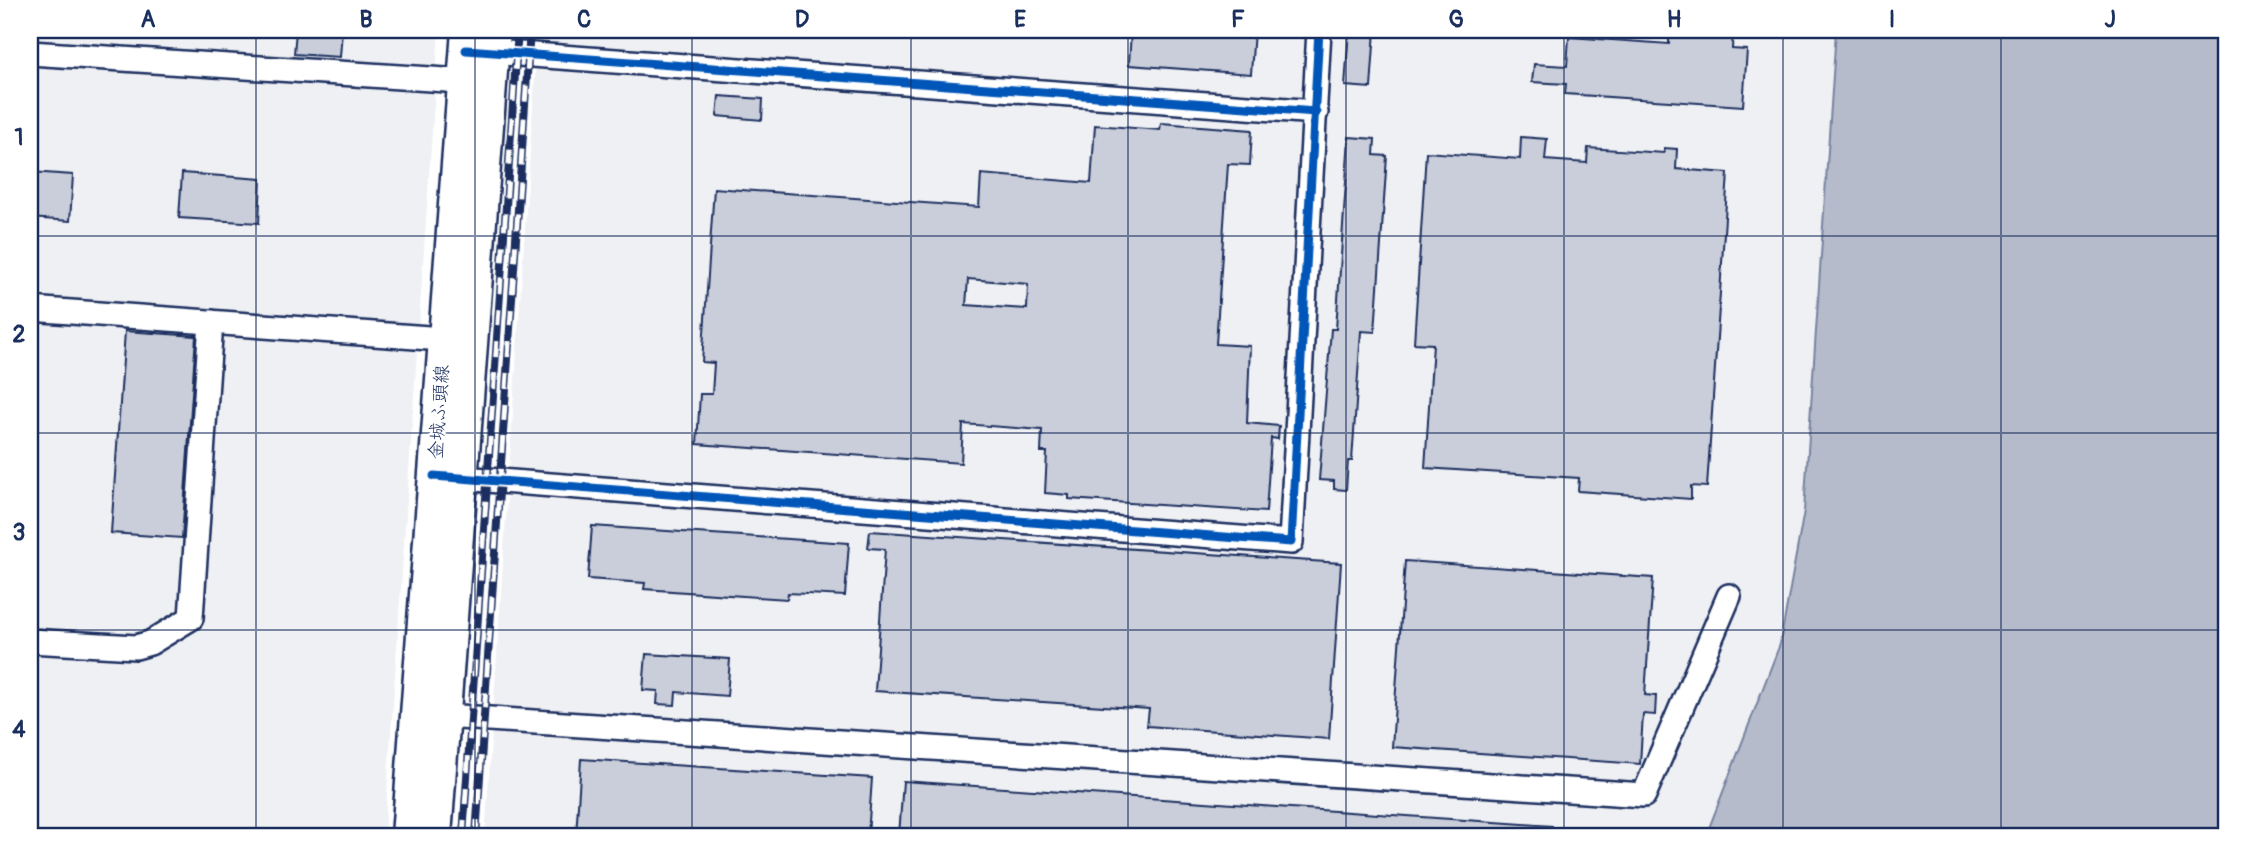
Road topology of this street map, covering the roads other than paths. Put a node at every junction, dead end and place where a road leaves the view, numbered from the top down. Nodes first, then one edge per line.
1 (1320, 30) edge
2 (480, 40) edge
3 (30, 53) edge
4 (477, 82) junction
5 (1316, 112) junction
6 (30, 309) edge
7 (211, 322) junction
8 (443, 340) junction
9 (434, 476) junction
10 (464, 479) junction
11 (1729, 596) dead end
12 (30, 641) edge
13 (415, 714) junction
14 (445, 716) junction
15 (407, 836) edge
16 (436, 836) edge

1 - 5 street
2 - 4 main road, 金城ふ頭線
2 - 5 street
3 - 4 street
4 - 8 main road, 金城ふ頭線
4 - 10 main road, 金城ふ頭線
5 - 10 street
6 - 7 street
7 - 8 street
7 - 12 street
8 - 9 main road, 金城ふ頭線
9 - 10 street
9 - 13 main road, 金城ふ頭線
10 - 14 main road, 金城ふ頭線
11 - 14 street
13 - 14 street
13 - 15 main road, 金城ふ頭線
14 - 16 main road, 金城ふ頭線

